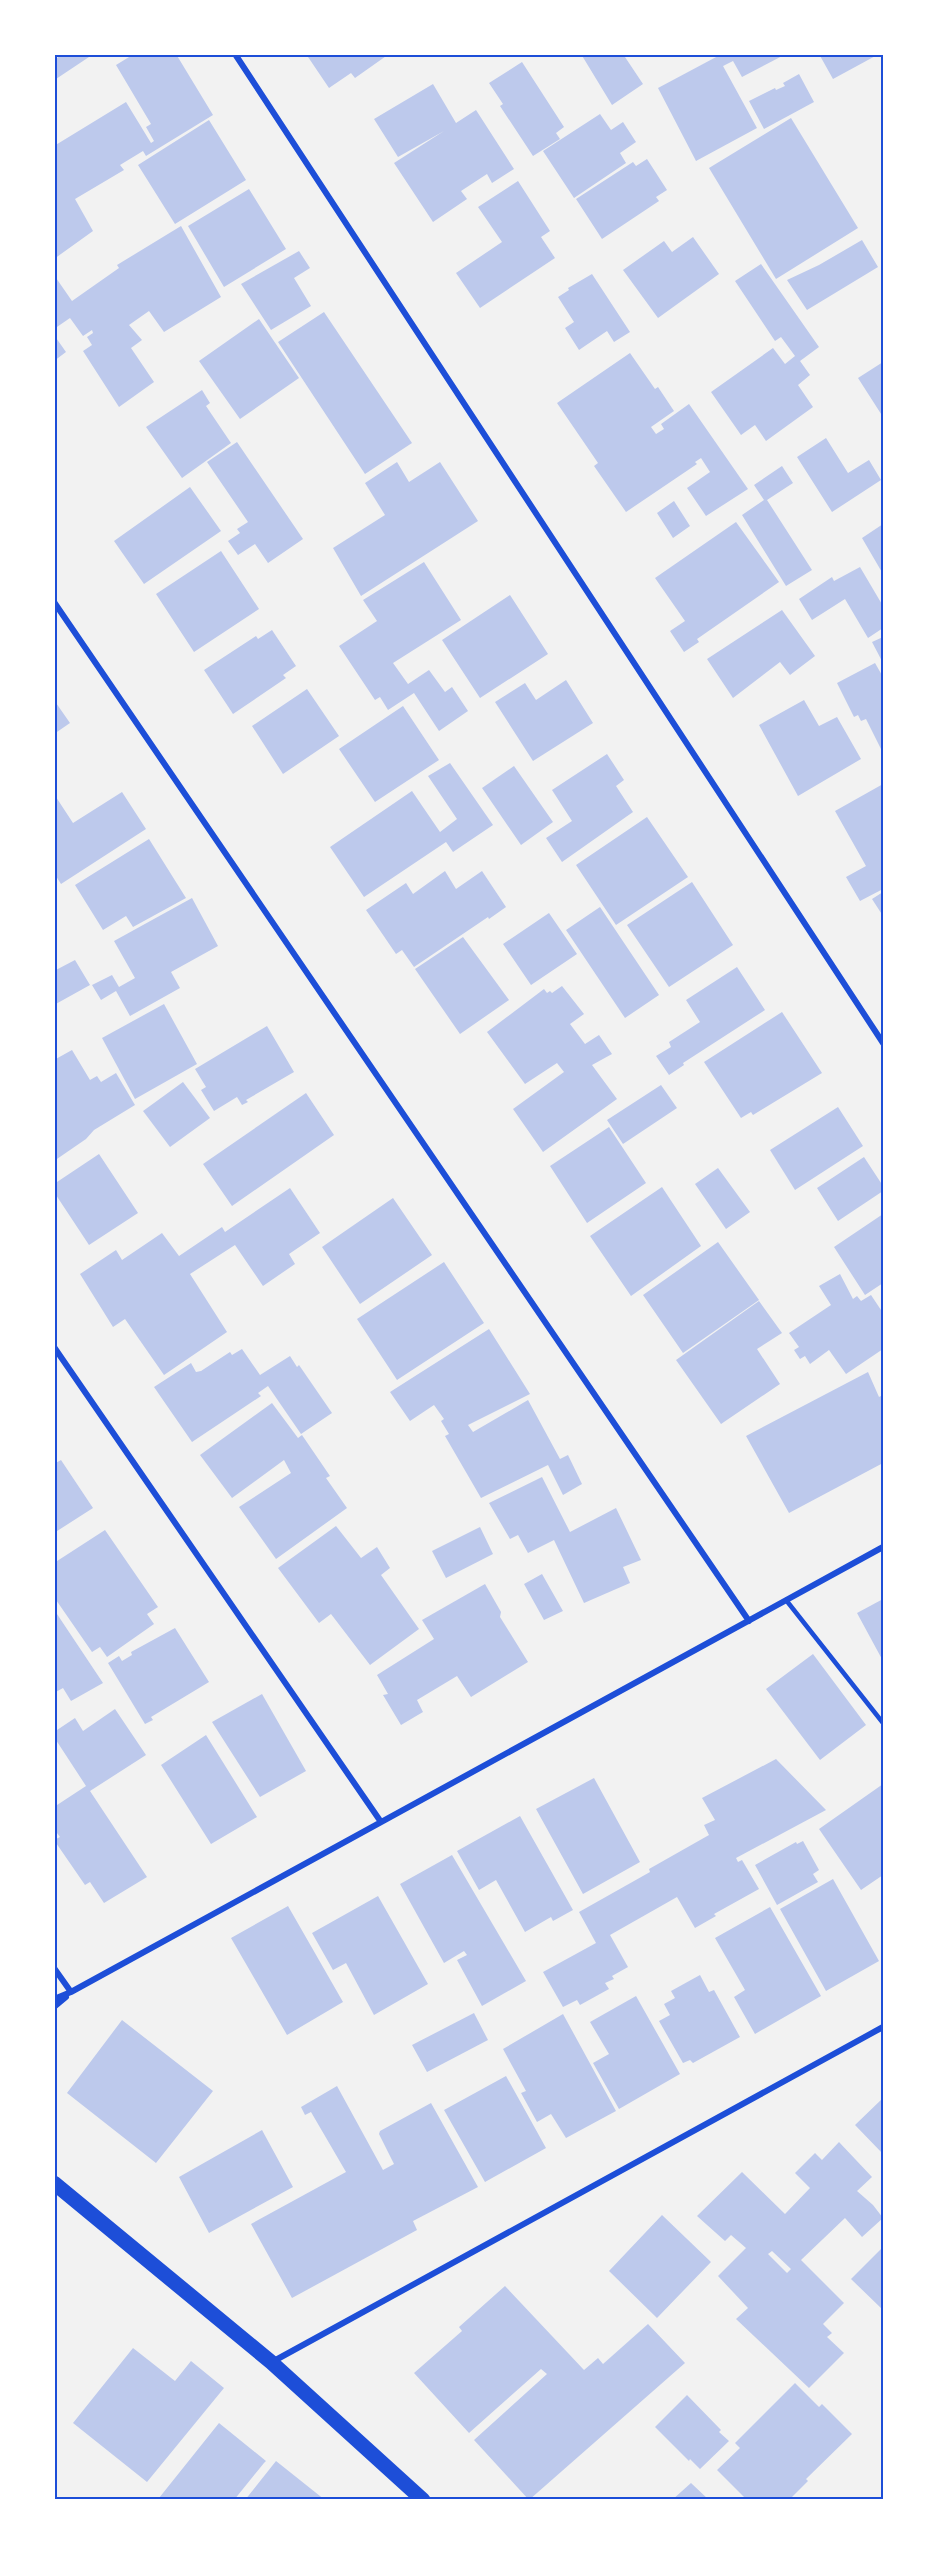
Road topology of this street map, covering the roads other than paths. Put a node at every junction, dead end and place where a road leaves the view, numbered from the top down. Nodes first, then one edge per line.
1 (235, 54) edge
2 (54, 602) edge
3 (883, 1043) edge
4 (54, 1347) edge
5 (883, 1547) edge
6 (786, 1600) junction
7 (749, 1621) junction
8 (883, 1723) edge
9 (381, 1822) junction
10 (54, 1968) edge
11 (71, 1992) junction
12 (54, 1999) edge
13 (54, 2007) edge
14 (883, 2027) edge
15 (54, 2183) edge
16 (271, 2362) junction
17 (423, 2500) edge

1 - 3 street
2 - 7 street
4 - 9 street
5 - 6 street
6 - 7 street
6 - 8 lane
7 - 9 street
9 - 11 street
10 - 11 street
11 - 12 street
11 - 13 street
14 - 16 street
15 - 16 main road
16 - 17 main road

